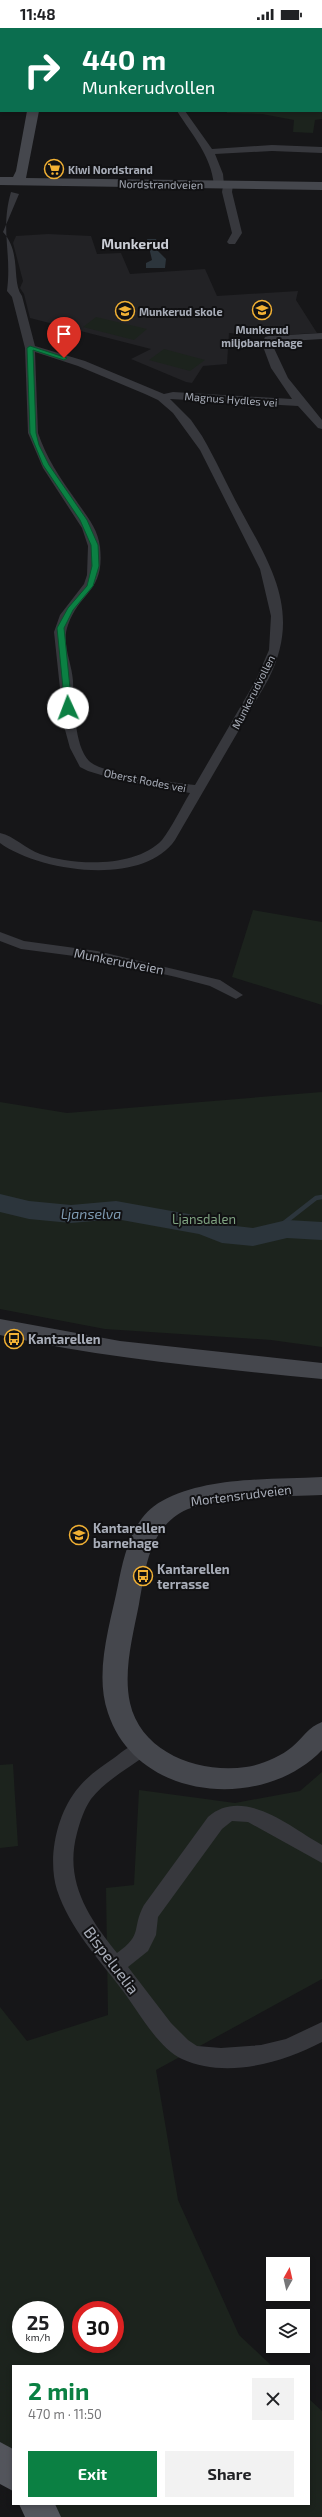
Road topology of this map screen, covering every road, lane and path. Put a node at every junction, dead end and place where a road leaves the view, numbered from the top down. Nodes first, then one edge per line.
1 (33, 112) edge
2 (182, 112) edge
3 (322, 150) edge
4 (209, 152) junction
5 (0, 181) edge
6 (223, 185) junction
7 (322, 186) edge
8 (16, 188) junction
9 (0, 230) edge
10 (0, 234) edge
11 (232, 242) dead end
12 (0, 290) edge
13 (12, 291) junction
14 (322, 336) edge
15 (30, 348) junction
16 (162, 398) junction
17 (300, 403) junction
18 (322, 426) edge
19 (199, 790) junction
20 (0, 837) edge
21 (0, 936) edge
22 (236, 995) dead end
23 (0, 1327) edge
24 (322, 1370) edge
25 (322, 1486) edge
26 (322, 1733) edge
27 (142, 1748) junction
28 (322, 1855) edge
29 (115, 1965) junction
30 (322, 2031) edge
31 (0, 2458) edge
32 (12, 2474) edge
33 (36, 2505) edge
34 (44, 2517) edge

1 - 8 street
2 - 4 street
3 - 4 street
4 - 6 street
5 - 8 street, Nordstrandveien
6 - 7 street, Nordstrandveien
6 - 8 street, Nordstrandveien
6 - 11 street
8 - 9 street
10 - 13 street, Oberst Rodes vei
12 - 13 street
13 - 15 street, Oberst Rodes vei
14 - 17 street
15 - 16 street, Munkerudvollen
15 - 19 street, Oberst Rodes vei
16 - 17 street, Magnus Hydles vei
16 - 19 street, Munkerudvollen
17 - 18 street
19 - 20 street, Munkerudvollen
21 - 22 street, Munkerudveien
23 - 24 street
25 - 27 street, Mortensrudveien
26 - 27 street, Mortensrudveien
27 - 29 street, Bispeluelia
28 - 29 street
29 - 30 street, Bispeluelia
31 - 32 main road
33 - 34 main road

